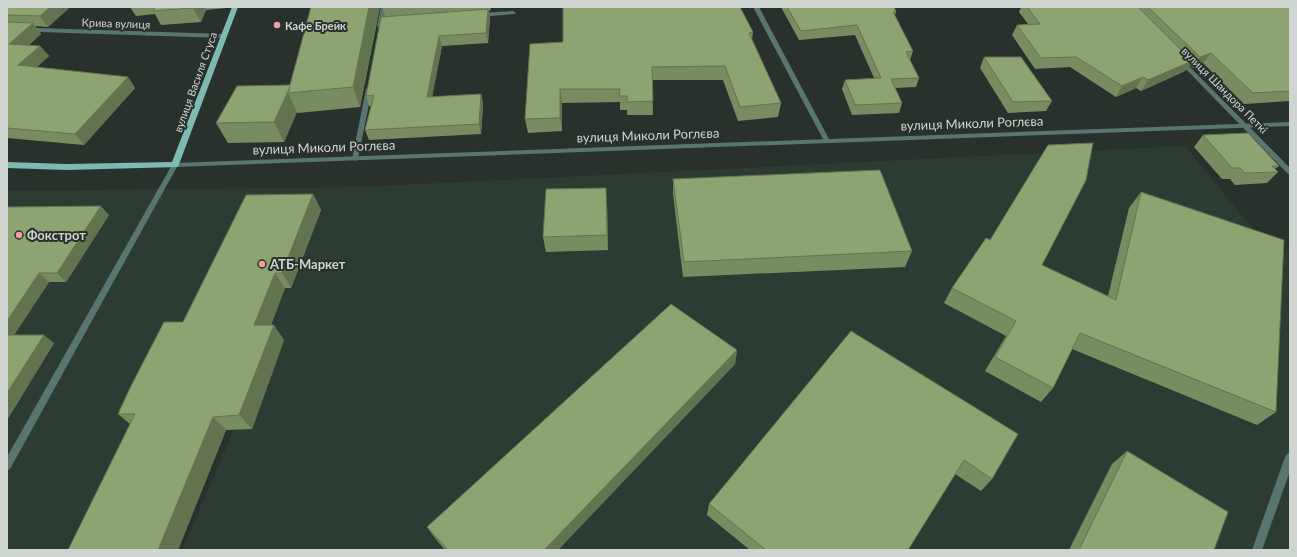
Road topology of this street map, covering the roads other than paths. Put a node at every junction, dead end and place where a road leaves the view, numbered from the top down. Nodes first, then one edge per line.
1 (235, 7) edge
2 (384, 7) edge
3 (756, 7) edge
4 (513, 13) dead end
5 (474, 16) edge
6 (381, 23) junction
7 (388, 23) edge
8 (7, 29) edge
9 (379, 31) edge
10 (224, 36) junction
11 (1177, 57) edge
12 (369, 84) edge
13 (1290, 124) edge
14 (1246, 126) junction
15 (827, 141) junction
16 (355, 159) junction
17 (7, 165) edge
18 (175, 165) junction
19 (1290, 172) edge
20 (1290, 457) edge
21 (7, 466) edge
22 (1257, 550) edge

1 - 10 main road, вулиця Василя Стуса
2 - 6 street
3 - 15 street
4 - 5 street
6 - 7 street
6 - 9 street
8 - 10 street, Крива вулиця
10 - 18 main road, вулиця Василя Стуса
11 - 14 street, вулиця Шандора Петкі
12 - 16 street
13 - 14 street, вулиця Миколи Роглєва
14 - 15 street, вулиця Миколи Роглєва
14 - 19 street, вулиця Шандора Петкі
15 - 16 street, вулиця Миколи Роглєва
16 - 18 street, вулиця Миколи Роглєва
17 - 18 main road, вулиця Миколи Роглєва
18 - 21 street
20 - 22 street

